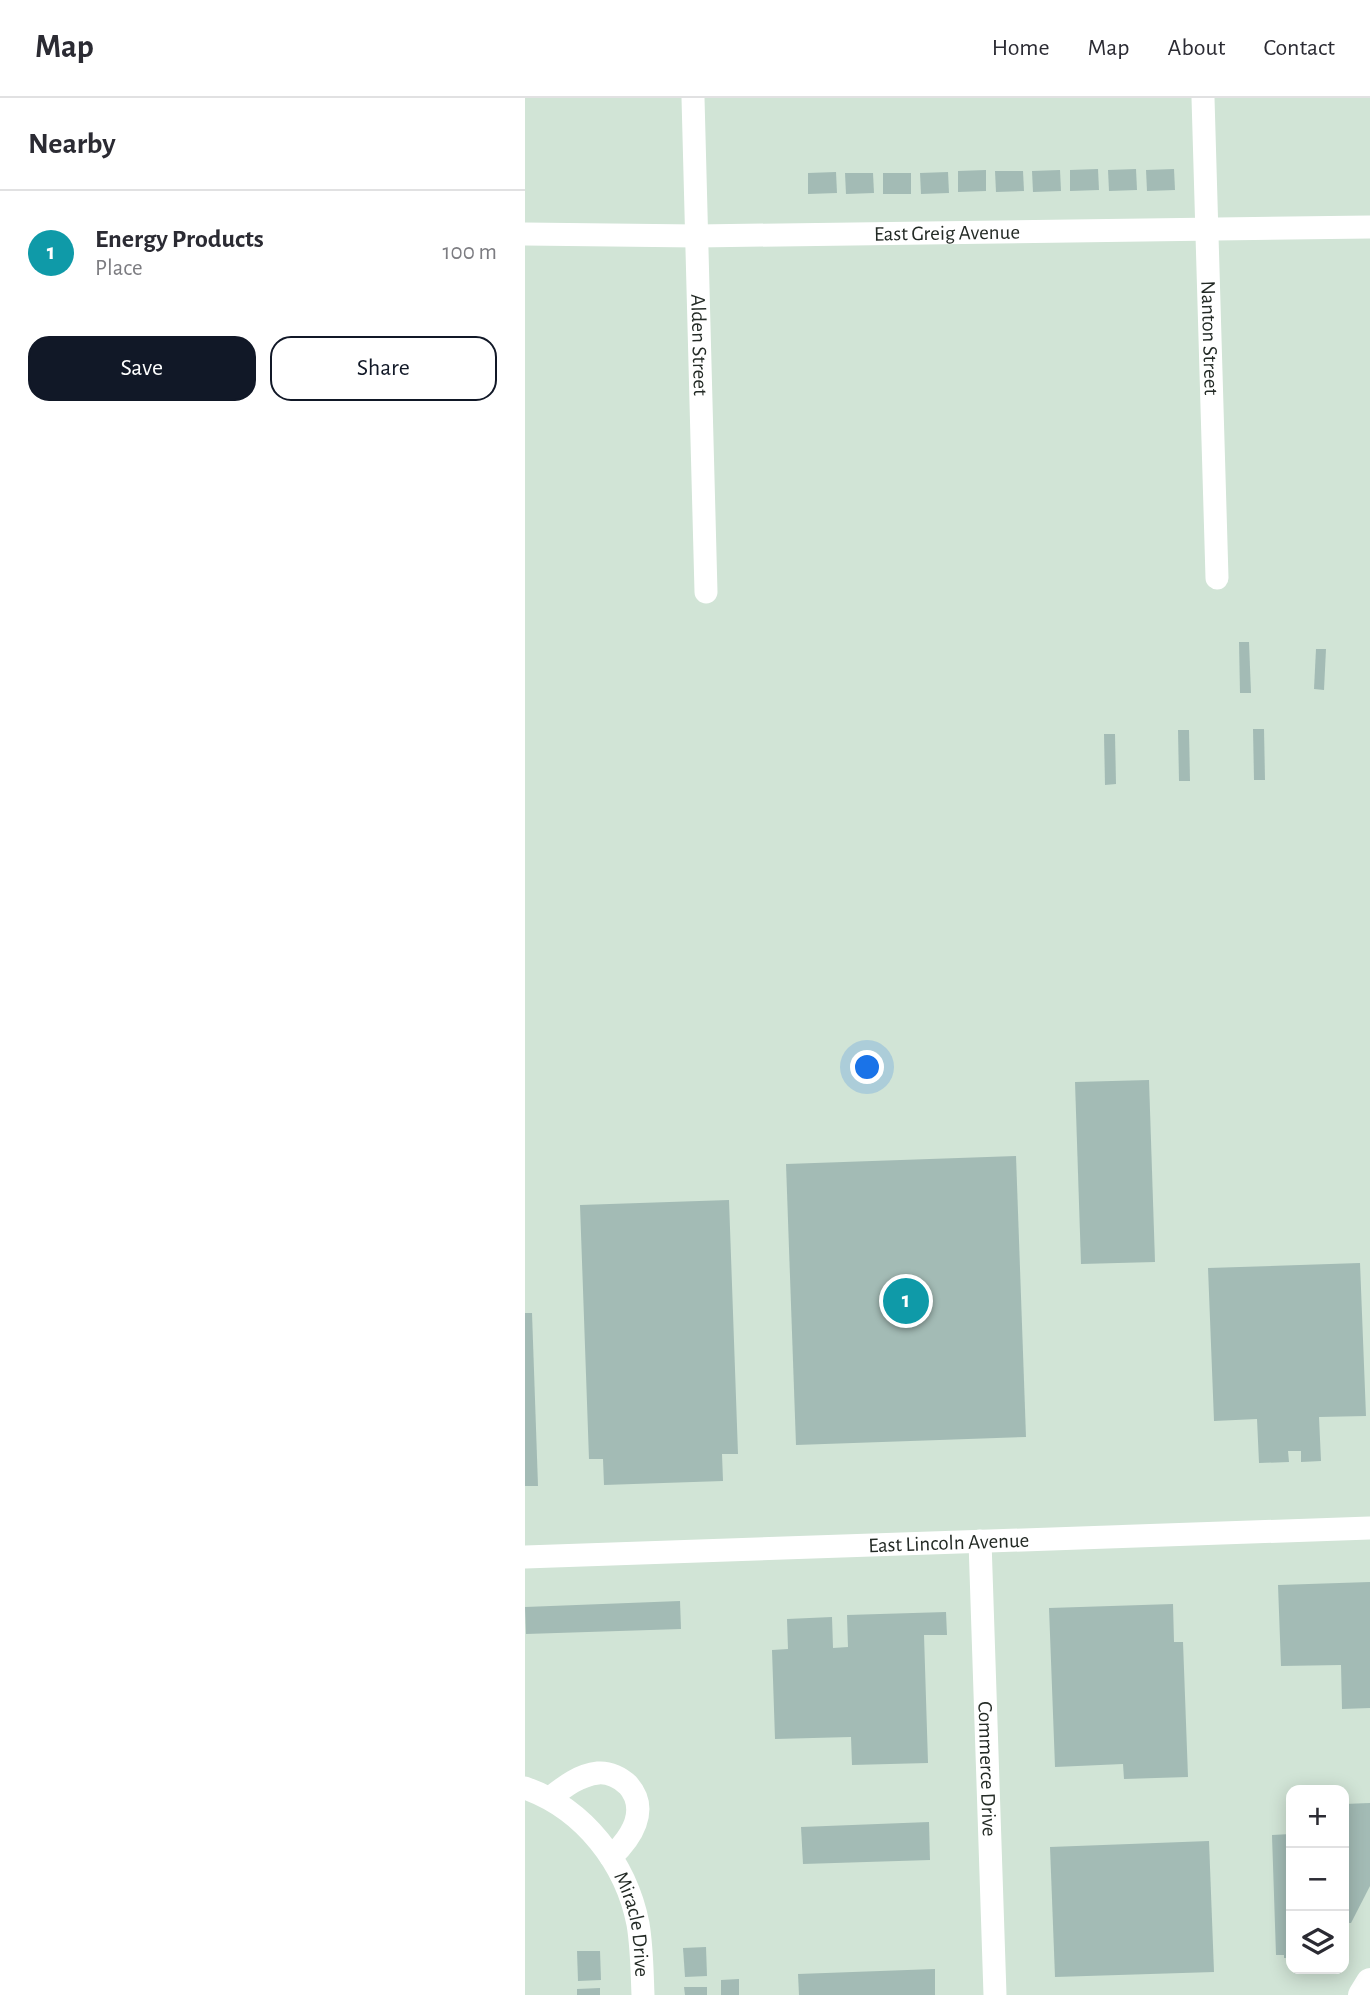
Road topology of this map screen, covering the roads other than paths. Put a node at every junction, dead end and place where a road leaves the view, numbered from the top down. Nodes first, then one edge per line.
1 (693, 98) edge
2 (1203, 98) edge
3 (1370, 227) edge
4 (1207, 229) junction
5 (525, 234) edge
6 (697, 236) junction
7 (1217, 578) dead end
8 (706, 592) dead end
9 (1370, 1528) edge
10 (980, 1541) junction
11 (525, 1557) edge
12 (525, 1788) edge
13 (550, 1798) junction
14 (611, 1857) junction
15 (1370, 1982) edge
16 (643, 1995) edge
17 (995, 1995) edge
18 (1362, 1995) edge

1 - 6 street, Alden Street
2 - 4 street, Nanton Street
3 - 4 street, East Greig Avenue
4 - 6 street, East Greig Avenue
4 - 7 street, Nanton Street
5 - 6 street, East Greig Avenue
6 - 8 street, Alden Street
9 - 10 street, East Lincoln Avenue
10 - 11 street, East Lincoln Avenue
10 - 17 street, Commerce Drive
12 - 13 street, Miracle Drive
13 - 14 street, Miracle Drive
13 - 14 street, Miracle Drive
14 - 16 street, Miracle Drive
15 - 18 main road

